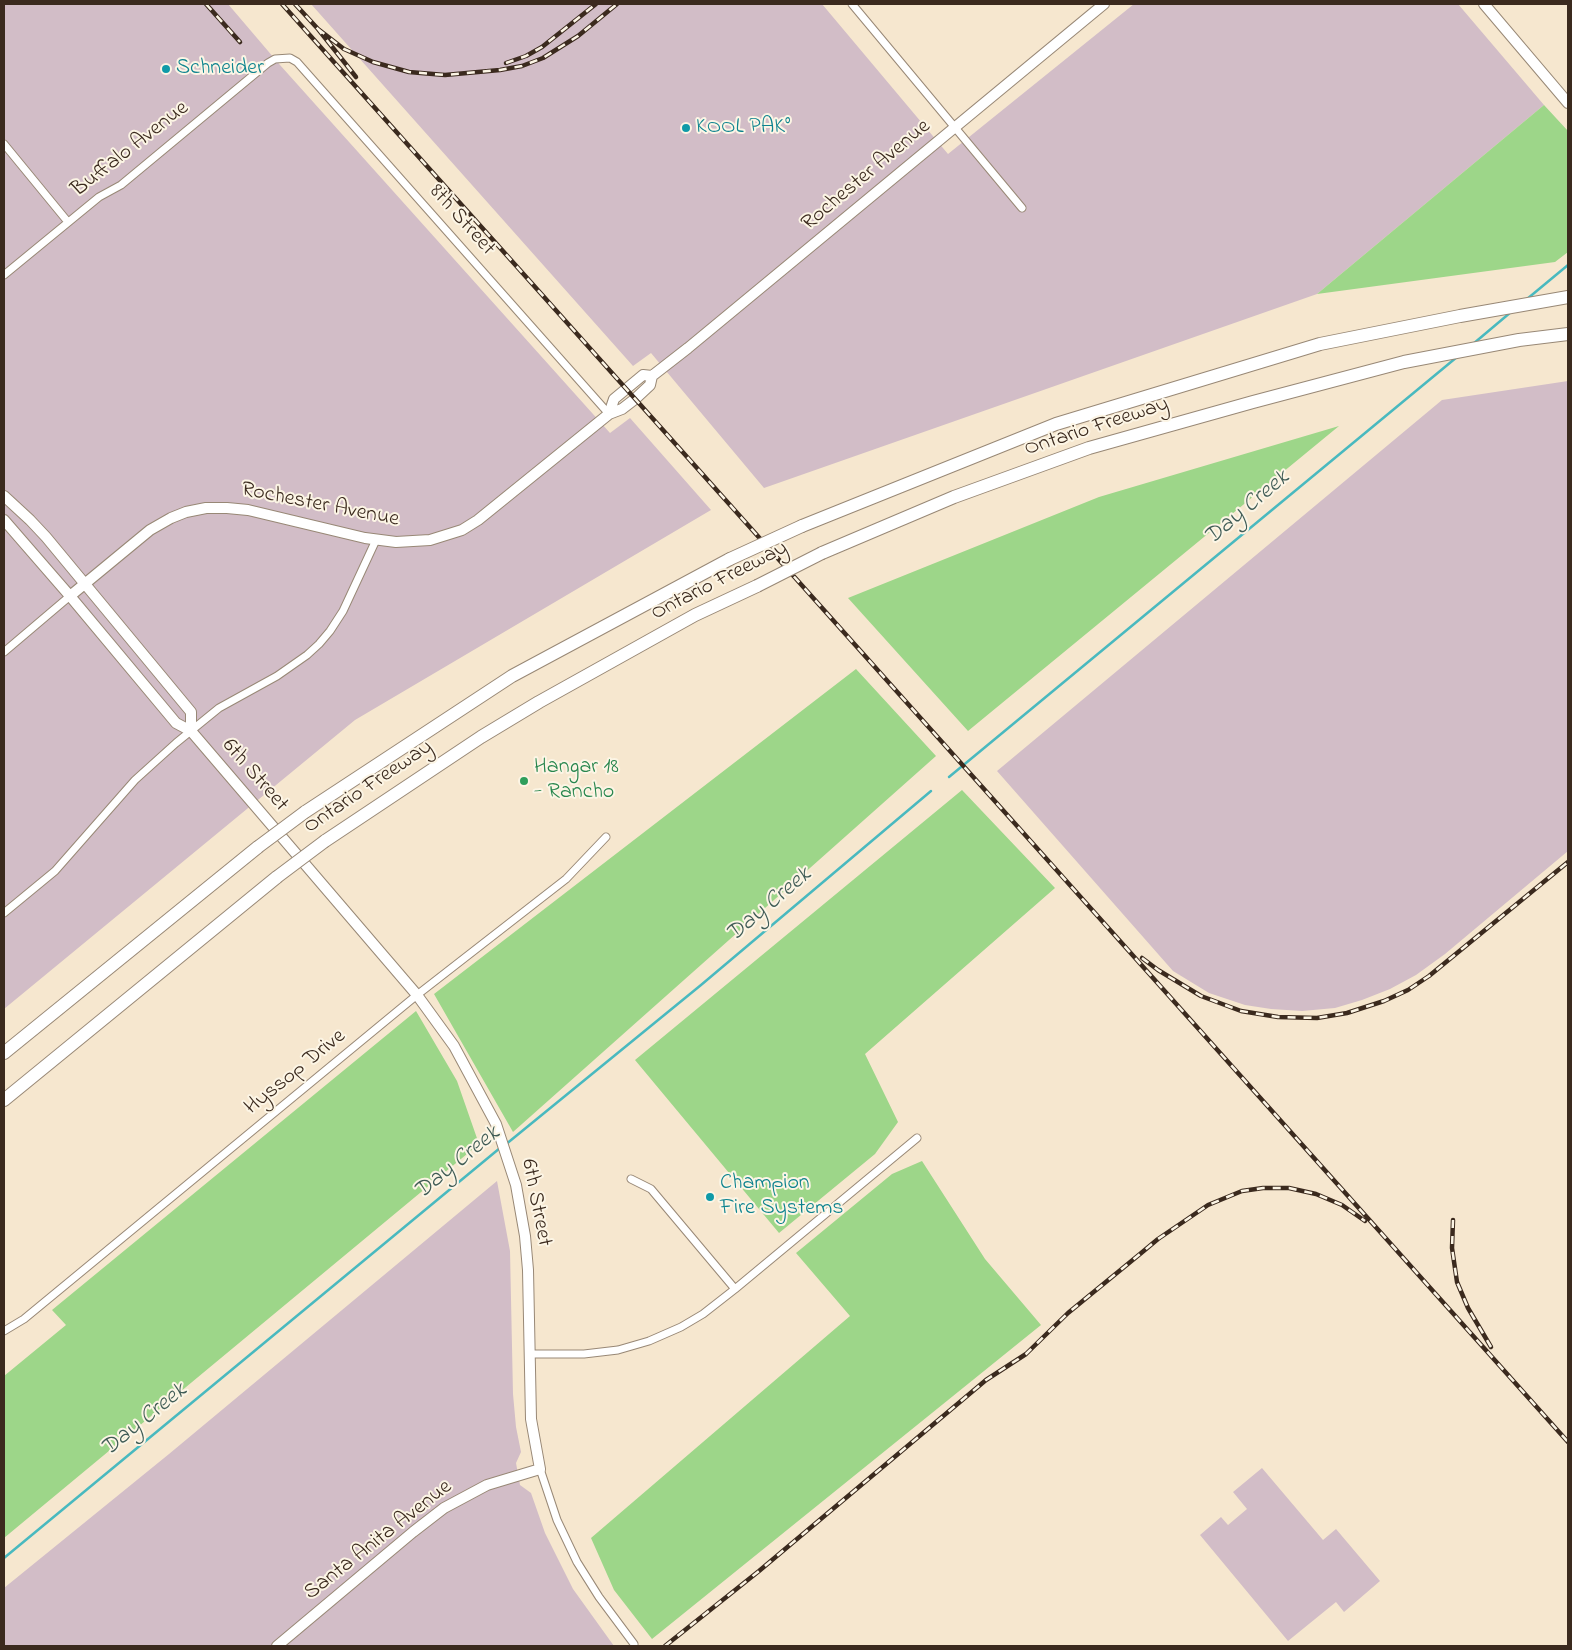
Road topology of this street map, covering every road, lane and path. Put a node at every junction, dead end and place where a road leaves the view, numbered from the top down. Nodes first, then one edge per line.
1 (852, 4) edge
2 (1104, 4) edge
3 (1484, 4) edge
4 (283, 58) joint
5 (1568, 103) edge
6 (955, 127) junction
7 (4, 144) edge
8 (1022, 208) dead end
9 (68, 222) junction
10 (4, 275) edge
11 (1568, 297) edge
12 (1568, 334) edge
13 (609, 414) junction
14 (4, 496) edge
15 (4, 520) edge
16 (376, 540) junction
17 (84, 585) junction
18 (70, 596) junction
19 (4, 652) edge
20 (191, 731) junction
21 (606, 837) dead end
22 (4, 913) edge
23 (417, 995) junction
24 (4, 1053) edge
25 (4, 1100) edge
26 (917, 1138) dead end
27 (631, 1179) dead end
28 (735, 1289) junction
29 (4, 1331) edge
30 (530, 1354) junction
31 (540, 1469) junction
32 (634, 1644) dead end
33 (277, 1646) edge

1 - 6 street
2 - 6 main road, Rochester Avenue
3 - 5 main road
4 - 9 street, Buffalo Avenue
4 - 13 street, 8th Street
6 - 8 street
6 - 13 main road, Rochester Avenue
7 - 9 street
9 - 10 street, Buffalo Avenue
11 - 24 highway, Ontario Freeway, bridge
12 - 25 highway, Ontario Freeway, bridge
13 - 16 main road, Rochester Avenue
14 - 17 main road, 6th Street
15 - 18 main road, 6th Street
16 - 17 main road, Rochester Avenue
16 - 20 street
17 - 18 main road, Rochester Avenue
17 - 20 main road, 6th Street
18 - 19 street
18 - 20 main road, 6th Street
20 - 22 street
20 - 23 main road, 6th Street
21 - 23 street, Hyssop Drive
23 - 29 street, Hyssop Drive
23 - 30 main road, 6th Street
26 - 28 street
27 - 28 street
28 - 30 street
30 - 31 main road, 6th Street
31 - 32 street, 6th Street
31 - 33 main road, Santa Anita Avenue

